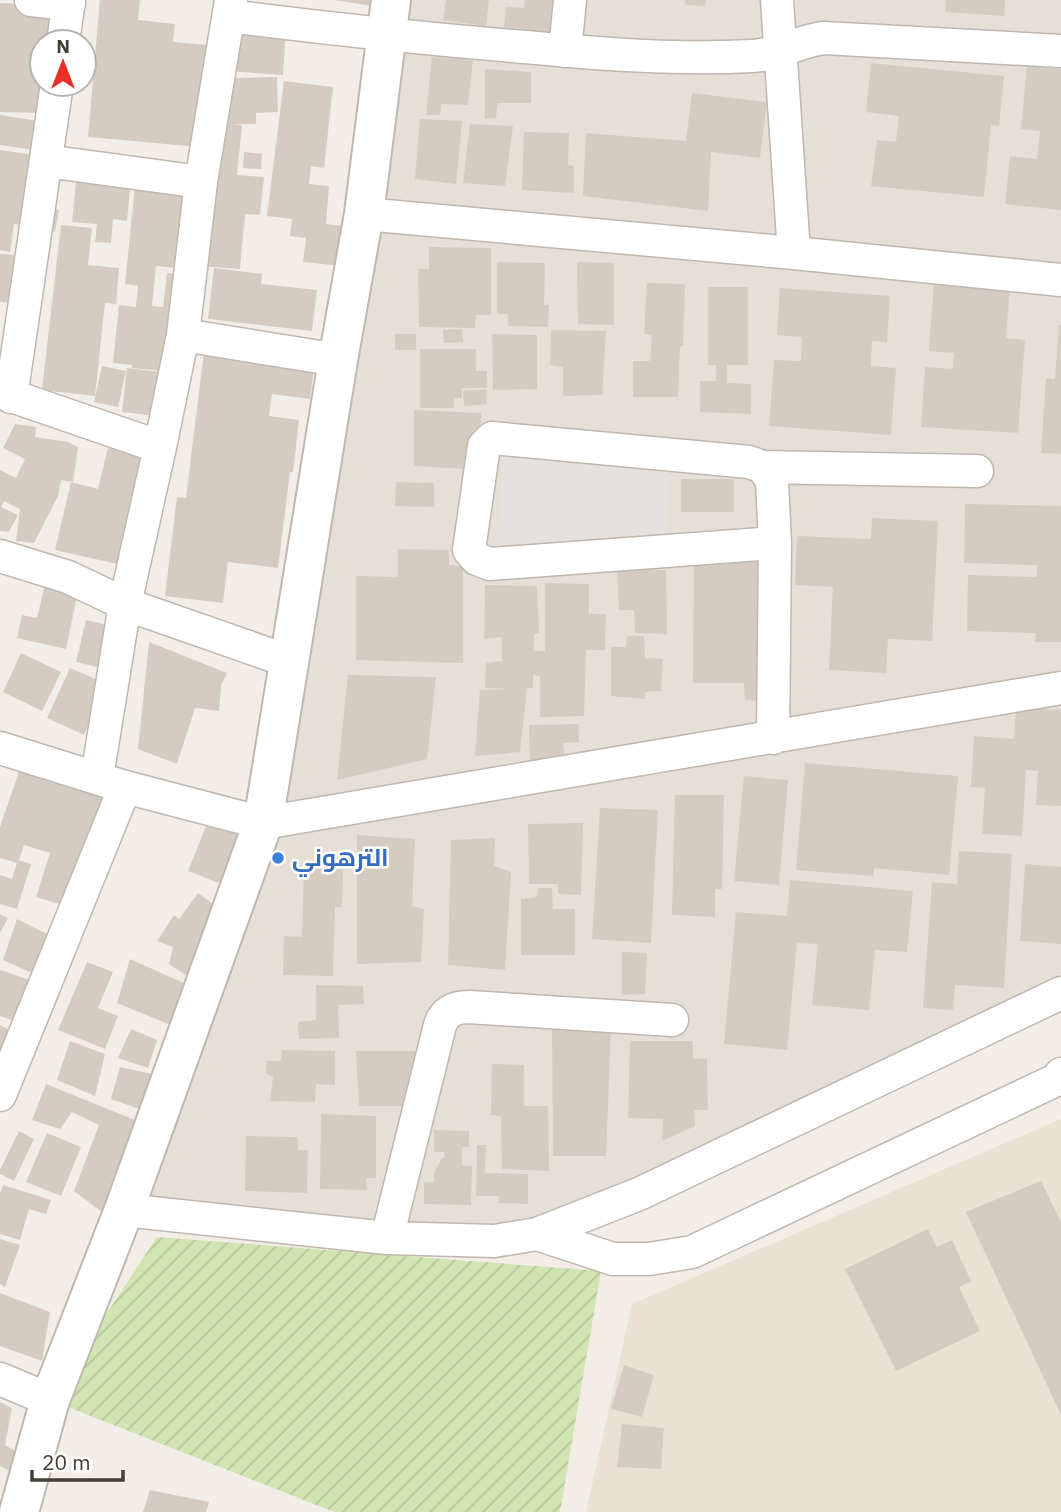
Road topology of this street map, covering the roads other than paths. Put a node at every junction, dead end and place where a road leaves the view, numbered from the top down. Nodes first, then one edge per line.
1 (31, 0) edge
2 (570, 0) edge
3 (777, 0) edge
4 (69, 2) edge
5 (230, 8) edge
6 (388, 18) edge
7 (65, 28) edge
8 (565, 51) junction
9 (779, 51) junction
10 (1061, 51) edge
11 (55, 98) edge
12 (46, 161) junction
13 (201, 182) junction
14 (364, 215) junction
15 (794, 253) junction
16 (1061, 280) edge
17 (183, 335) junction
18 (338, 360) junction
19 (5, 395) edge
20 (160, 447) junction
21 (763, 467) junction
22 (977, 471) dead end
23 (775, 543) junction
24 (0, 556) edge
25 (125, 604) junction
26 (288, 661) junction
27 (1061, 688) edge
28 (773, 738) junction
29 (3, 759) edge
30 (111, 782) junction
31 (263, 823) junction
32 (1061, 993) edge
33 (672, 1020) dead end
34 (1061, 1074) edge
35 (0, 1095) edge
36 (124, 1210) junction
37 (537, 1234) junction
38 (387, 1238) junction
39 (0, 1379) edge
40 (50, 1400) junction
41 (19, 1512) edge

1 - 4 street
2 - 8 street
3 - 9 street
4 - 7 street
5 - 6 street
5 - 13 street
6 - 8 street
6 - 14 street
8 - 9 street
9 - 10 street
9 - 15 street
11 - 12 street
12 - 13 street
12 - 19 street
13 - 17 street
14 - 15 street
14 - 18 street
15 - 16 street
17 - 18 street
17 - 20 street
18 - 26 street
19 - 20 street
20 - 25 street
21 - 22 street
21 - 23 street
21 - 23 street
23 - 28 street
24 - 25 street
25 - 26 street
25 - 30 street
26 - 31 street
27 - 28 street
28 - 31 street
29 - 30 street
30 - 31 street
30 - 35 street
31 - 36 street
32 - 37 street
33 - 38 street
34 - 37 street
36 - 38 street
36 - 40 street
37 - 38 street
39 - 40 street
40 - 41 street

